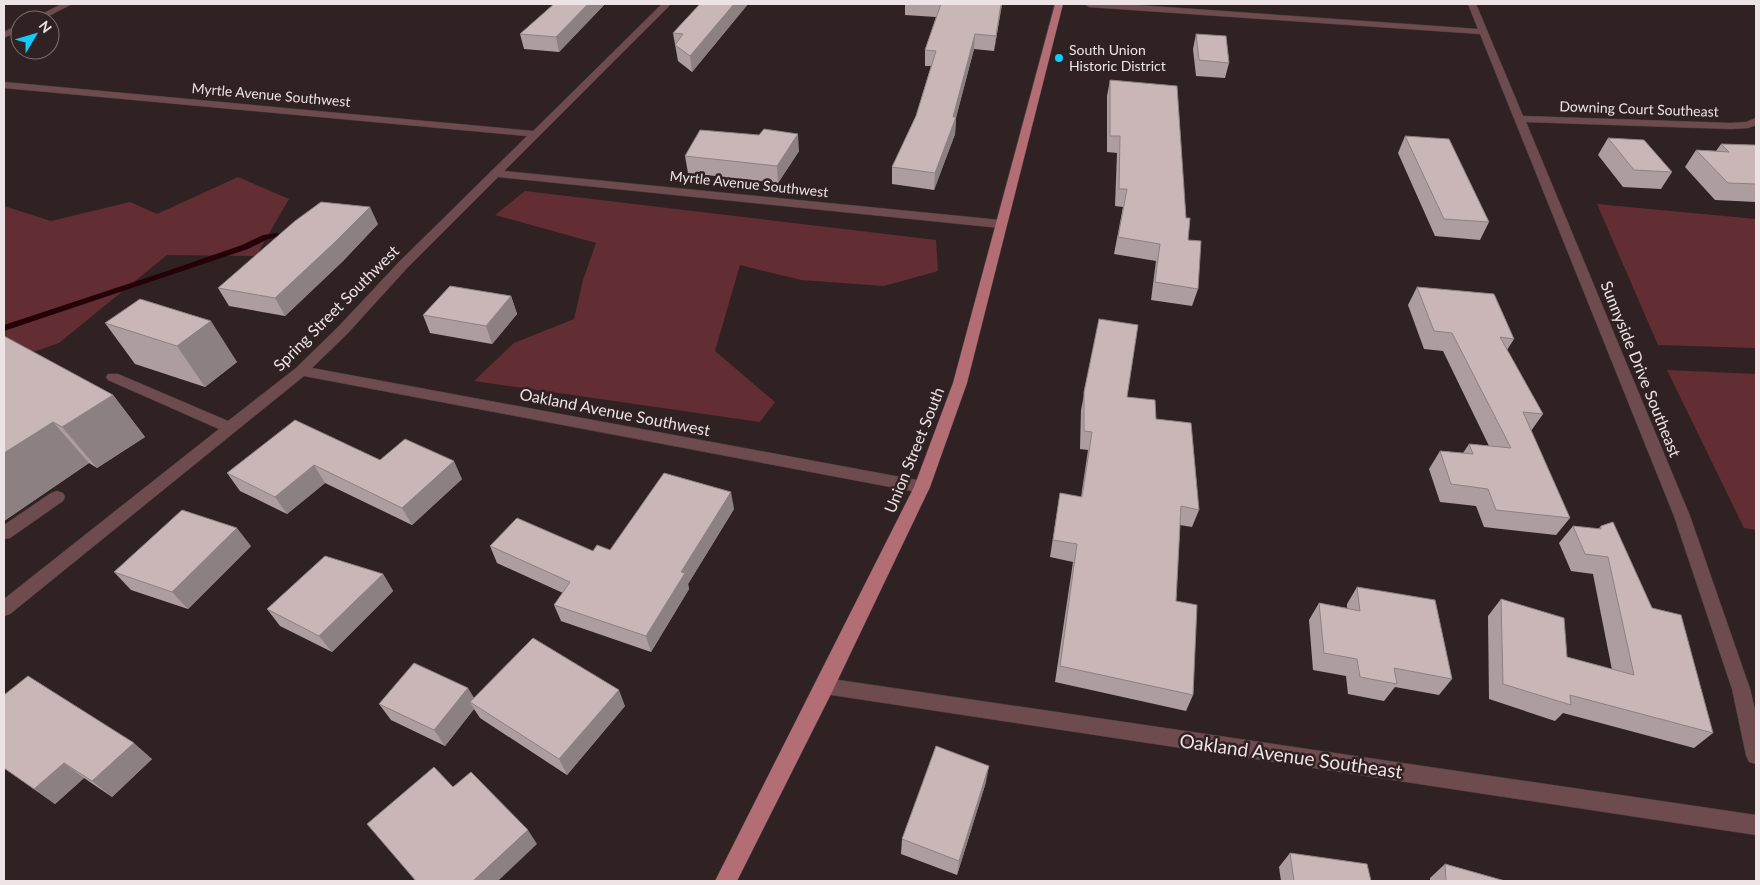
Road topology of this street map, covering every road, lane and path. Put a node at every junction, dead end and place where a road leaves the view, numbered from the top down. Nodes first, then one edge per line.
1 (68, 4) edge
2 (667, 4) edge
3 (1059, 4) edge
4 (1089, 4) edge
5 (1472, 4) edge
6 (55, 10) edge
7 (1484, 32) junction
8 (4, 85) edge
9 (1519, 119) junction
10 (1756, 121) edge
11 (535, 134) junction
12 (496, 174) junction
13 (1000, 224) junction
14 (301, 371) junction
15 (113, 377) dead end
16 (230, 428) junction
17 (922, 487) junction
18 (57, 497) dead end
19 (4, 534) edge
20 (5, 605) edge
21 (825, 686) junction
22 (1756, 754) edge
23 (1756, 825) edge
24 (726, 881) edge

1 - 6 street
2 - 11 street, Spring Street Southwest
3 - 13 main road, Union Street South
4 - 7 street
5 - 7 street, Sunnyside Drive Southeast
7 - 9 street, Sunnyside Drive Southeast
8 - 11 street, Myrtle Avenue Southwest
9 - 10 street, Downing Court Southeast
9 - 22 street, Sunnyside Drive Southeast
11 - 12 street, Spring Street Southwest
12 - 13 street, Myrtle Avenue Southwest
12 - 14 street, Spring Street Southwest
13 - 17 main road, Union Street South
14 - 16 street, Spring Street Southwest
14 - 17 street, Oakland Avenue Southwest
15 - 16 street
16 - 20 street, Spring Street Southwest
17 - 21 main road, Union Street South
18 - 19 street
21 - 23 street, Oakland Avenue Southeast
21 - 24 main road, Union Street South

